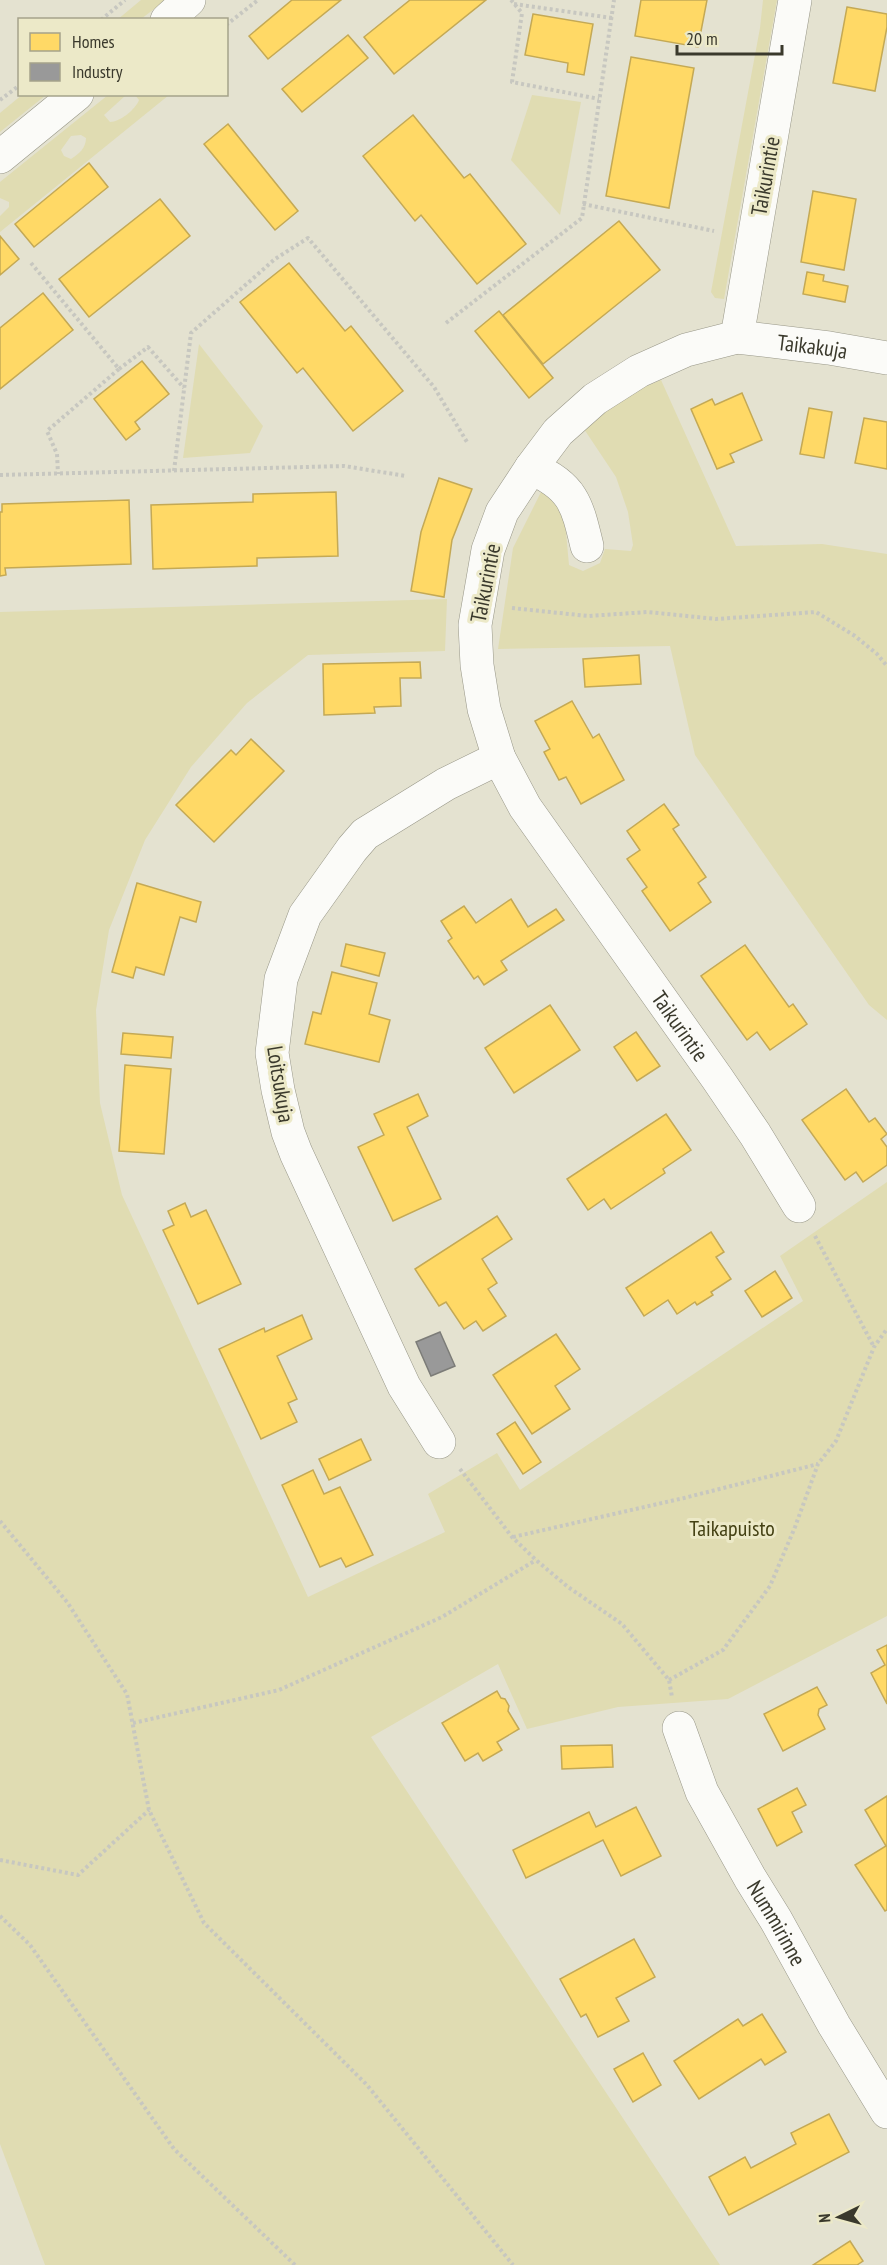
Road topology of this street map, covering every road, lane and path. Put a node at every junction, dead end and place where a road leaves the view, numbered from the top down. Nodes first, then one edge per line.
1 (125, 0) edge
2 (189, 0) edge
3 (258, 0) edge
4 (614, 0) edge
5 (795, 0) edge
6 (513, 2) edge
7 (103, 18) edge
8 (169, 18) edge
9 (612, 18) junction
10 (228, 23) edge
11 (18, 86) edge
12 (75, 96) edge
13 (599, 99) junction
14 (0, 100) edge
15 (0, 158) edge
16 (583, 204) junction
17 (714, 231) dead end
18 (31, 262) dead end
19 (446, 323) dead end
20 (738, 337) junction
21 (887, 358) edge
22 (119, 369) junction
23 (184, 388) junction
24 (467, 442) dead end
25 (531, 468) junction
26 (174, 471) junction
27 (58, 474) junction
28 (0, 476) edge
29 (406, 476) dead end
30 (587, 546) dead end
31 (506, 607) dead end
32 (887, 666) edge
33 (499, 758) junction
34 (799, 1206) joint
35 (887, 1329) edge
36 (874, 1347) junction
37 (439, 1442) joint
38 (818, 1464) junction
39 (0, 1521) edge
40 (512, 1537) junction
41 (536, 1560) junction
42 (669, 1680) junction
43 (133, 1723) junction
44 (679, 1728) joint
45 (149, 1810) junction
46 (0, 1860) edge
47 (0, 1916) edge
48 (887, 2112) edge
49 (295, 2265) edge
50 (513, 2265) edge

1 - 7 path
2 - 8 street
3 - 10 path
4 - 9 path
5 - 20 street, Taikurintie
6 - 9 path
6 - 13 path
9 - 13 path
11 - 14 path
12 - 15 street
13 - 16 path
16 - 17 path
16 - 19 path
18 - 22 path
20 - 21 street, Taikakuja
20 - 25 street, Taikurintie
22 - 23 path
22 - 27 path
23 - 24 path
23 - 26 path
25 - 30 street
25 - 33 street, Taikurintie
26 - 27 path
26 - 29 path
27 - 28 path
31 - 32 path
33 - 34 street, Taikurintie
33 - 37 street, Loitsukuja
34 - 36 path
35 - 36 path
36 - 38 path
37 - 40 path
38 - 40 path
38 - 42 path
39 - 43 path
40 - 41 path
41 - 42 path
41 - 43 path
42 - 44 path
43 - 45 path
44 - 48 street, Nummirinne
45 - 46 path
45 - 50 path
47 - 49 path

